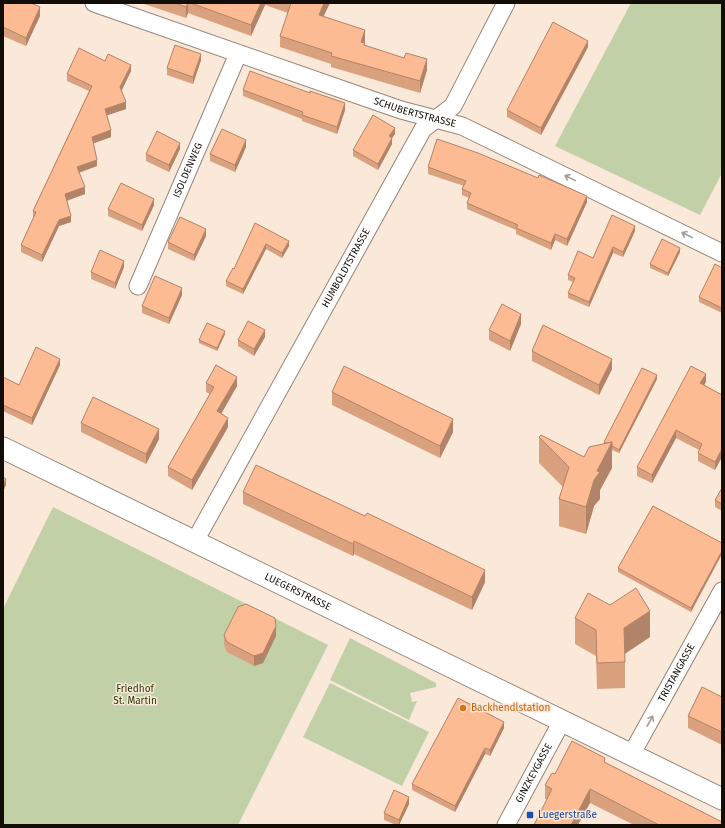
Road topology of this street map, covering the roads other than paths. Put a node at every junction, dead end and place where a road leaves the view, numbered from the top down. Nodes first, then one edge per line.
1 (94, 3) edge
2 (506, 3) edge
3 (238, 54) junction
4 (436, 118) junction
5 (722, 253) edge
6 (138, 286) dead end
7 (3, 448) edge
8 (195, 541) junction
9 (722, 591) edge
10 (562, 721) junction
11 (631, 755) junction
12 (722, 799) edge
13 (506, 825) edge

1 - 3 street, SCHUBERTSTRASSE
2 - 4 street, HUMBOLDTSTRASSE
3 - 4 street, SCHUBERTSTRASSE
3 - 6 street, ISOLDENWEG
5 -> 4 street, SCHUBERTSTRASSE
4 - 8 street, HUMBOLDTSTRASSE
7 - 8 street, LUEGERSTRASSE
8 - 10 street, LUEGERSTRASSE
11 -> 9 street, TRISTANGASSE
10 - 11 street, LUEGERSTRASSE
10 - 13 street, GINZKEYGASSE
11 - 12 street, LUEGERSTRASSE

